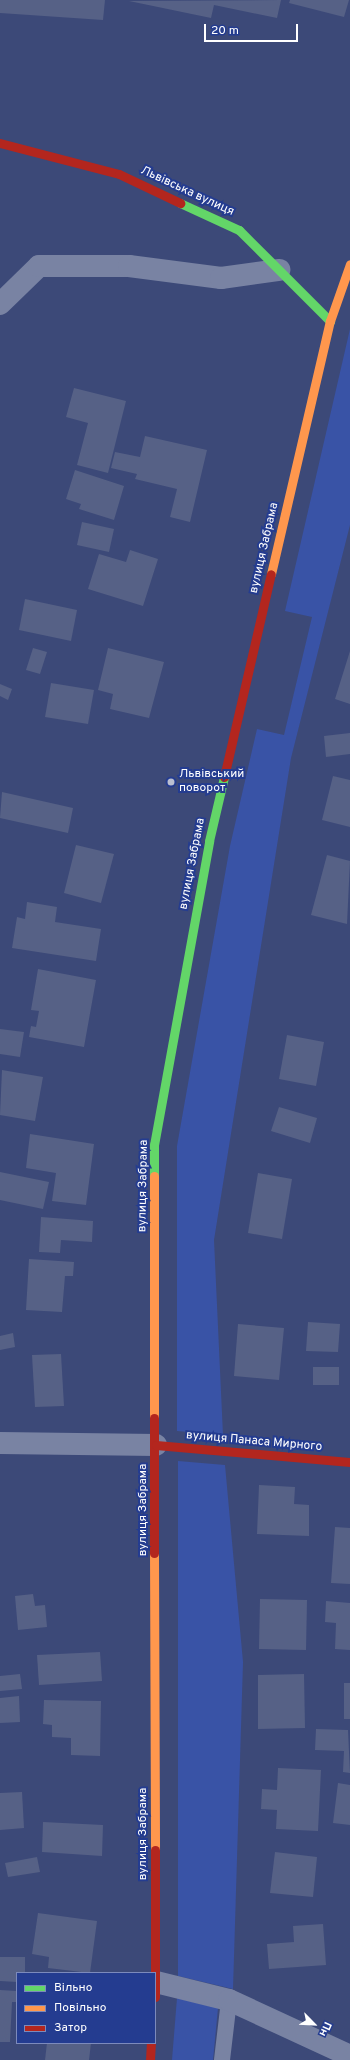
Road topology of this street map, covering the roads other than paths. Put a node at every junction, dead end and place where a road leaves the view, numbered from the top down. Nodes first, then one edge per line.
1 (0, 143) edge
2 (350, 264) edge
3 (279, 270) junction
4 (0, 304) edge
5 (330, 321) junction
6 (0, 1443) edge
7 (156, 1445) junction
8 (350, 1462) edge
9 (156, 1990) edge
10 (229, 2000) junction
11 (151, 2044) edge
12 (350, 2056) edge
13 (150, 2060) edge
14 (222, 2060) edge

1 - 3 main road, Львівська вулиця
2 - 5 main road, вулиця Забрама
3 - 4 street
3 - 5 main road, Львівська вулиця
5 - 7 main road, вулиця Забрама
6 - 7 street
7 - 8 main road, вулиця Панаса Мирного
7 - 9 main road, вулиця Забрама
9 - 10 street
10 - 12 street
10 - 14 lane
11 - 13 main road

